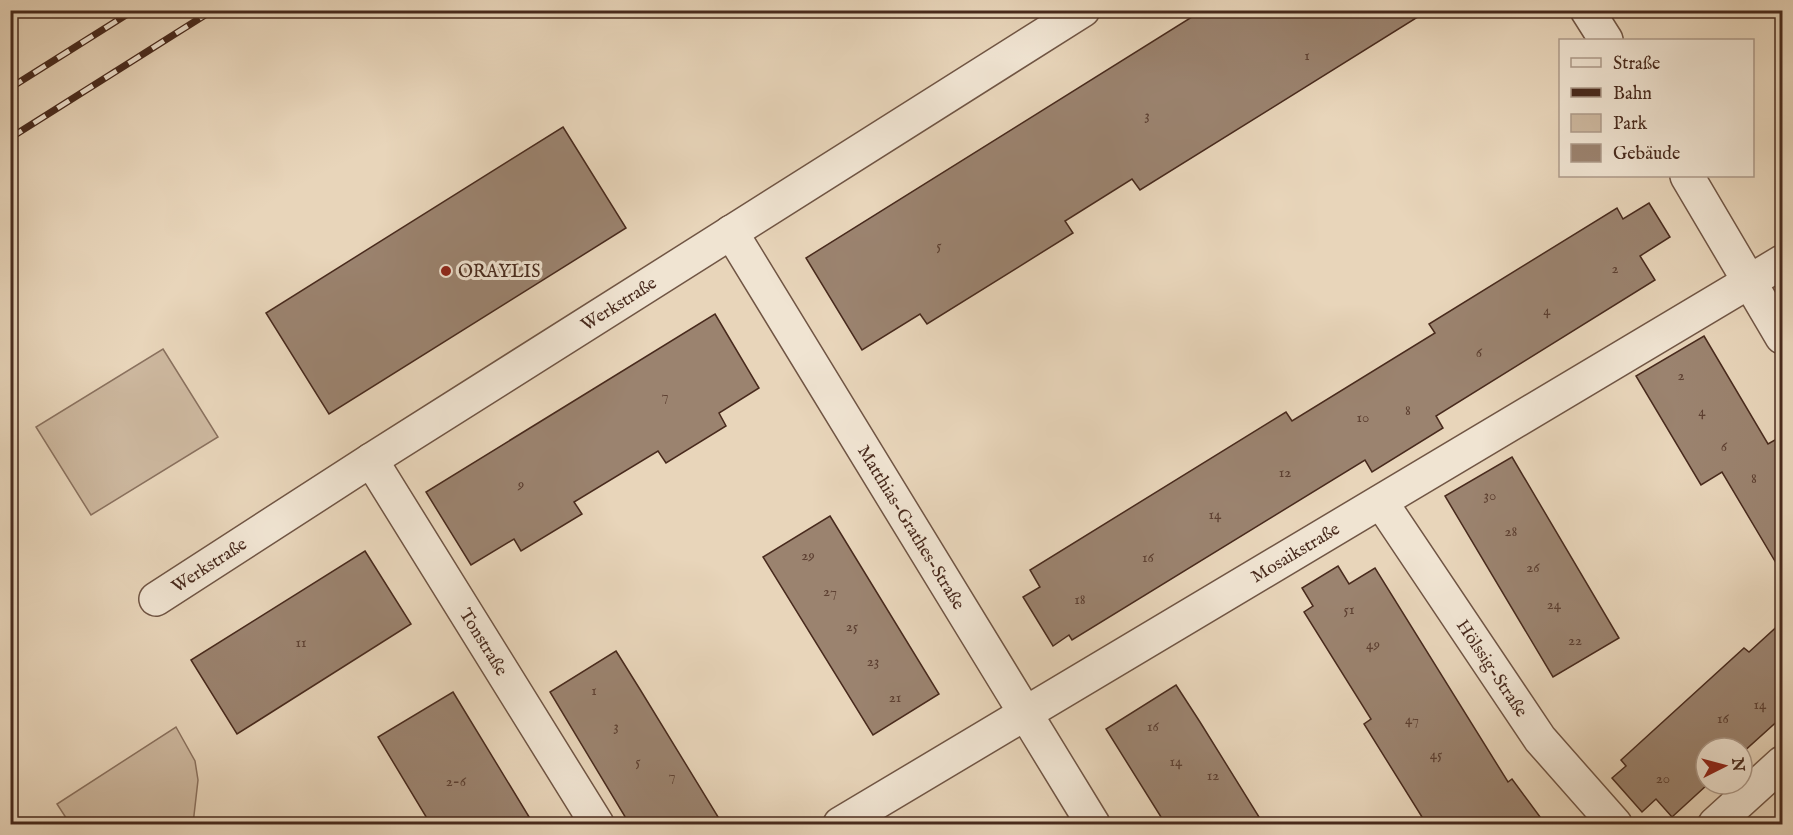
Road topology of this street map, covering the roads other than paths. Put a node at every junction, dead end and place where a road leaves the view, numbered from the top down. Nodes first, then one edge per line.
1 (1083, 10) edge
2 (1587, 10) edge
3 (1605, 39) edge
4 (1688, 177) edge
5 (731, 232) junction
6 (1782, 262) edge
7 (1749, 282) junction
8 (1782, 337) edge
9 (371, 460) junction
10 (1381, 502) junction
11 (156, 599) dead end
12 (1025, 714) junction
13 (1782, 763) edge
14 (597, 825) edge
15 (840, 825) edge
16 (1093, 825) edge
17 (1615, 825) edge
18 (1715, 825) edge

1 - 5 street, Werkstraße
2 - 3 street
4 - 7 street
5 - 9 street, Werkstraße
5 - 12 street, Matthias-Grathes-Straße
6 - 7 street
7 - 8 street
7 - 10 street, Mosaikstraße
9 - 11 street, Werkstraße
9 - 14 street, Tonstraße
10 - 12 street, Mosaikstraße
10 - 17 street, Hölssig-Straße
12 - 15 street, Mosaikstraße
12 - 16 street, Matthias-Grathes-Straße
13 - 18 street

